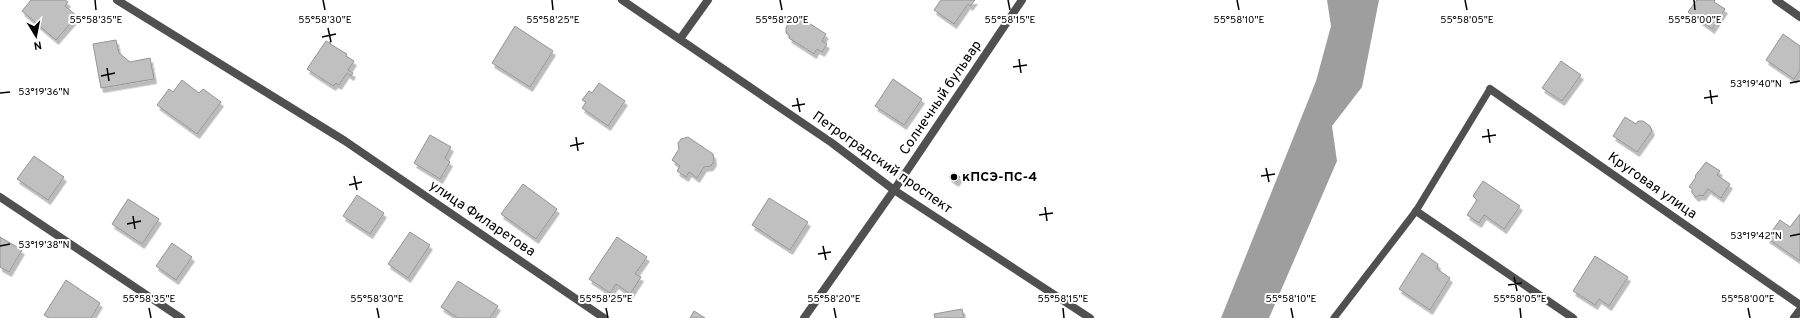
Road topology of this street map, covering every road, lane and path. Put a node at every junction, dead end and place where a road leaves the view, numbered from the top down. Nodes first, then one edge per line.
1 (117, 0) edge
2 (622, 0) edge
3 (708, 0) edge
4 (1022, 0) edge
5 (1776, 0) edge
6 (1800, 17) edge
7 (680, 39) junction
8 (1490, 89) joint
9 (894, 190) junction
10 (0, 197) edge
11 (1416, 211) junction
12 (1800, 305) edge
13 (1800, 310) edge
14 (181, 318) edge
15 (604, 318) edge
16 (804, 318) edge
17 (1090, 318) edge
18 (1334, 318) edge
19 (1574, 318) edge
20 (1794, 318) edge

1 - 15 street, улица Филаретова
2 - 7 street, Петроградский проспект
3 - 7 street
4 - 9 street, Солнечный бульвар
5 - 6 street
7 - 9 street, Петроградский проспект
8 - 11 lane
8 - 12 street, Круговая улица
9 - 16 street, Солнечный бульвар
9 - 17 street, Петроградский проспект
10 - 14 street
11 - 18 lane
11 - 19 street
13 - 20 street

